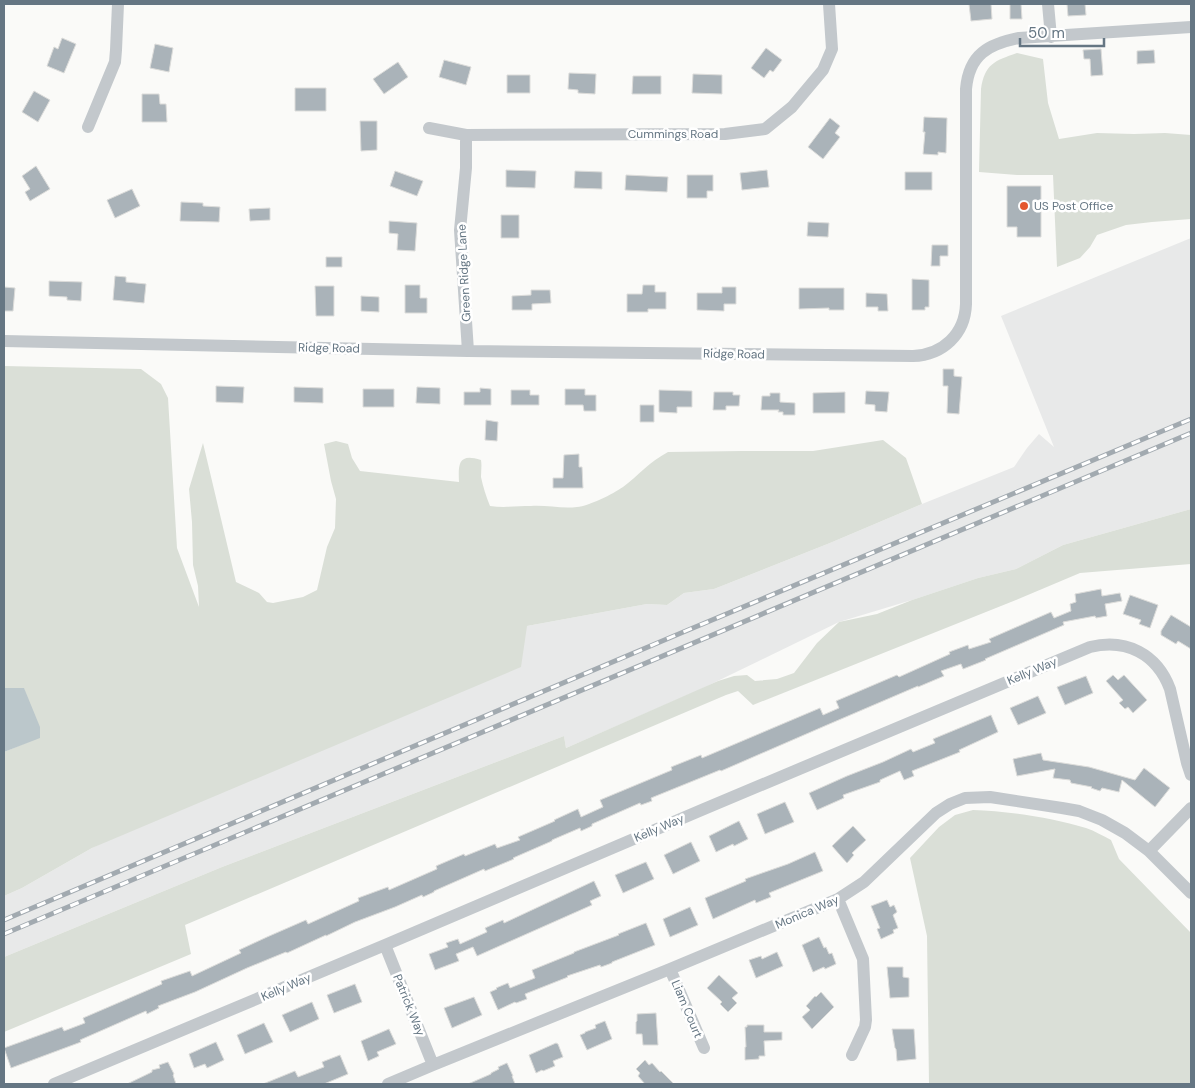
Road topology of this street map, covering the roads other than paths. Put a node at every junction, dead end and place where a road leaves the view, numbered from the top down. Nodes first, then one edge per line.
1 (118, 4) edge
2 (829, 4) edge
3 (1048, 4) edge
4 (1191, 27) edge
5 (1051, 37) junction
6 (88, 127) dead end
7 (429, 128) dead end
8 (466, 136) junction
9 (4, 341) edge
10 (468, 351) junction
11 (1191, 775) edge
12 (1191, 808) edge
13 (1149, 851) junction
14 (1191, 893) edge
15 (838, 899) junction
16 (385, 945) junction
17 (670, 970) junction
18 (704, 1048) dead end
19 (852, 1055) dead end
20 (433, 1065) junction
21 (54, 1084) edge
22 (388, 1084) edge

1 - 6 street
2 - 8 street, Cummings Road
3 - 5 street
4 - 5 street, Ridge Road
5 - 10 street, Ridge Road
7 - 8 street, Cummings Road
8 - 10 street, Green Ridge Lane
9 - 10 street, Ridge Road
11 - 16 street, Kelly Way
12 - 13 street
13 - 14 street, Monica Way
13 - 15 street, Monica Way
15 - 17 street, Monica Way
15 - 19 street
16 - 20 street, Patrick Way
16 - 21 street, Kelly Way
17 - 18 street, Liam Court
17 - 20 street, Monica Way
20 - 22 street, Monica Way

